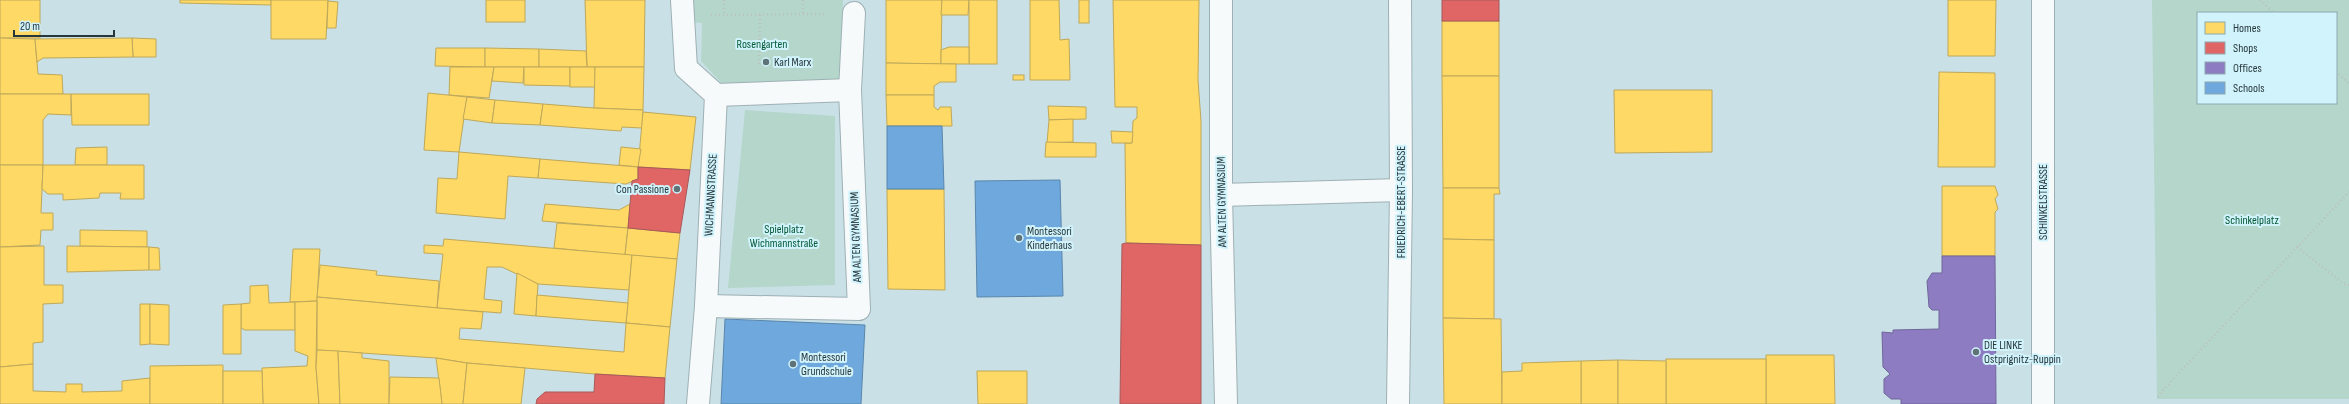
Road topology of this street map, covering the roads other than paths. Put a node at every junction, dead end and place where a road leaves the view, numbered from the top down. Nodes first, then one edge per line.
1 (1221, 0) edge
2 (1400, 0) edge
3 (2043, 0) edge
4 (682, 8) edge
5 (854, 13) road end
6 (850, 90) junction
7 (716, 94) junction
8 (1401, 190) junction
9 (1221, 195) junction
10 (706, 306) junction
11 (698, 404) edge
12 (1226, 404) edge
13 (1398, 404) edge
14 (2043, 404) edge

1 - 9 street, AM ALTEN GYMNASIUM
2 - 8 street, FRIEDRICH-EBERT-STRASSE
3 - 14 street, SCHINKELSTRASSE
4 - 7 street
5 - 6 street, AM ALTEN GYMNASIUM
6 - 7 street
6 - 10 street, AM ALTEN GYMNASIUM
7 - 10 street, WICHMANNSTRASSE
8 - 9 street
8 - 13 street, FRIEDRICH-EBERT-STRASSE
9 - 12 street, AM ALTEN GYMNASIUM
10 - 11 street, WICHMANNSTRASSE

